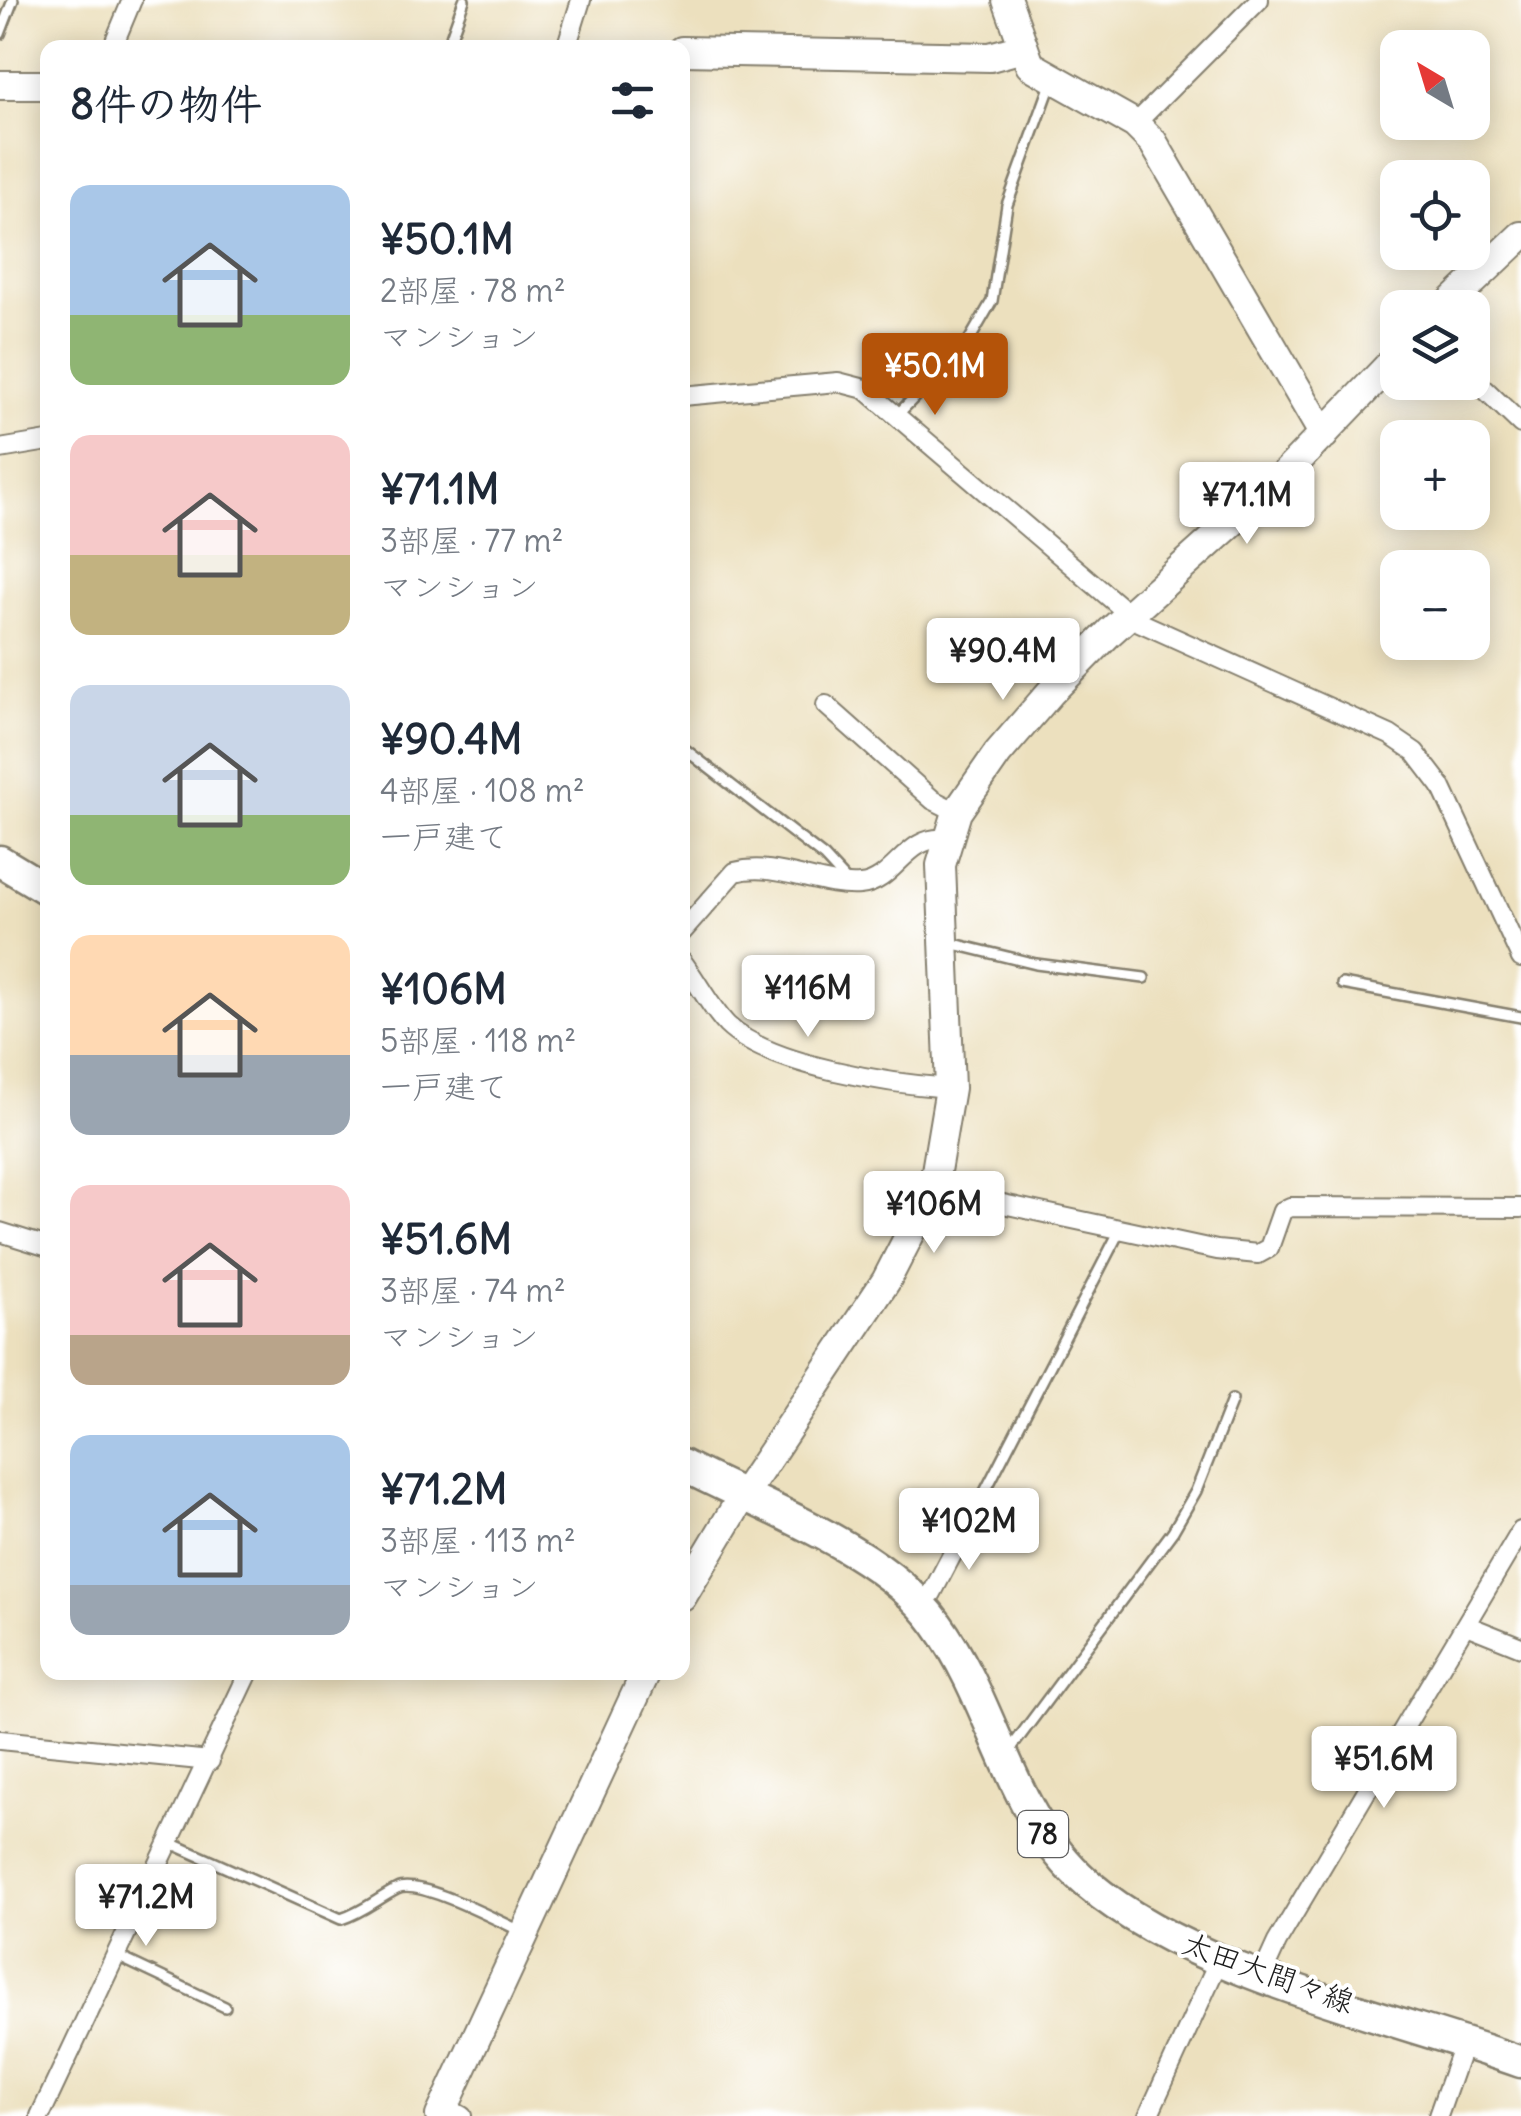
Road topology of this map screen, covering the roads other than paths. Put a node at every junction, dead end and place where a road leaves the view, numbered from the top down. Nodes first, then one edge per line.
1 (14, 0) edge
2 (132, 0) edge
3 (464, 0) edge
4 (581, 0) edge
5 (1006, 0) edge
6 (1259, 0) edge
7 (0, 34) edge
8 (115, 40) edge
9 (449, 40) edge
10 (568, 40) edge
11 (1023, 48) junction
12 (690, 52) edge
13 (1052, 80) junction
14 (0, 85) edge
15 (40, 85) edge
16 (1135, 124) junction
17 (1521, 236) edge
18 (1464, 290) edge
19 (1380, 375) edge
20 (1490, 394) edge
21 (690, 395) edge
22 (896, 416) junction
23 (1521, 424) edge
24 (1324, 434) junction
25 (40, 442) edge
26 (0, 449) edge
27 (1129, 615) junction
28 (826, 705) dead end
29 (690, 753) edge
30 (957, 812) junction
31 (946, 839) junction
32 (0, 861) edge
33 (849, 884) junction
34 (40, 885) edge
35 (690, 923) edge
36 (942, 942) junction
37 (1521, 958) edge
38 (690, 972) edge
39 (1144, 978) dead end
40 (1342, 984) dead end
41 (1521, 1017) edge
42 (950, 1088) junction
43 (934, 1188) junction
44 (1521, 1208) edge
45 (1120, 1230) junction
46 (0, 1232) edge
47 (40, 1244) edge
48 (1232, 1400) dead end
49 (690, 1469) edge
50 (742, 1497) junction
51 (976, 1509) joint
52 (1521, 1531) edge
53 (690, 1584) edge
54 (921, 1604) junction
55 (1466, 1625) junction
56 (1521, 1648) edge
57 (246, 1680) edge
58 (642, 1680) edge
59 (0, 1740) edge
60 (1003, 1756) junction
61 (210, 1761) junction
62 (171, 1843) junction
63 (525, 1933) junction
64 (117, 1956) junction
65 (1219, 1960) junction
66 (1262, 1975) junction
67 (225, 2007) dead end
68 (1464, 2042) junction
69 (1521, 2062) edge
70 (448, 2113) edge
71 (40, 2116) edge
72 (1148, 2116) edge
73 (1438, 2116) edge

1 - 7 lane
2 - 8 street
3 - 9 lane
4 - 10 street
5 - 11 street
6 - 16 street
11 - 12 street
11 - 13 street
13 - 16 street
13 - 22 lane
14 - 15 street
16 - 24 street
17 - 18 street
19 - 24 street
20 - 23 street
21 - 22 street
22 - 27 street
24 - 27 street
25 - 26 street
27 - 30 street
27 - 37 street
28 - 30 street
29 - 33 lane
30 - 31 street
31 - 33 street
31 - 36 street
32 - 34 main road
33 - 35 street
36 - 39 lane
36 - 42 street
38 - 42 street
40 - 41 lane
42 - 43 street
43 - 45 street
43 - 50 street
44 - 45 street
45 - 51 lane
46 - 47 street
48 - 60 lane
49 - 50 main road, 太田大間々線 / 78
50 - 53 street
50 - 54 main road, 太田大間々線 / 78
51 - 54 street
52 - 55 street
54 - 60 main road, 太田大間々線 / 78
55 - 56 street
55 - 66 street
57 - 61 street
58 - 63 street
59 - 61 street
60 - 65 main road, 太田大間々線 / 78
61 - 62 street
62 - 63 lane
62 - 64 street
63 - 70 street
64 - 67 lane
64 - 71 street
65 - 66 main road, 太田大間々線 / 78
65 - 72 street
66 - 68 main road, 太田大間々線 / 78
68 - 69 main road, 太田大間々線 / 78
68 - 73 street

